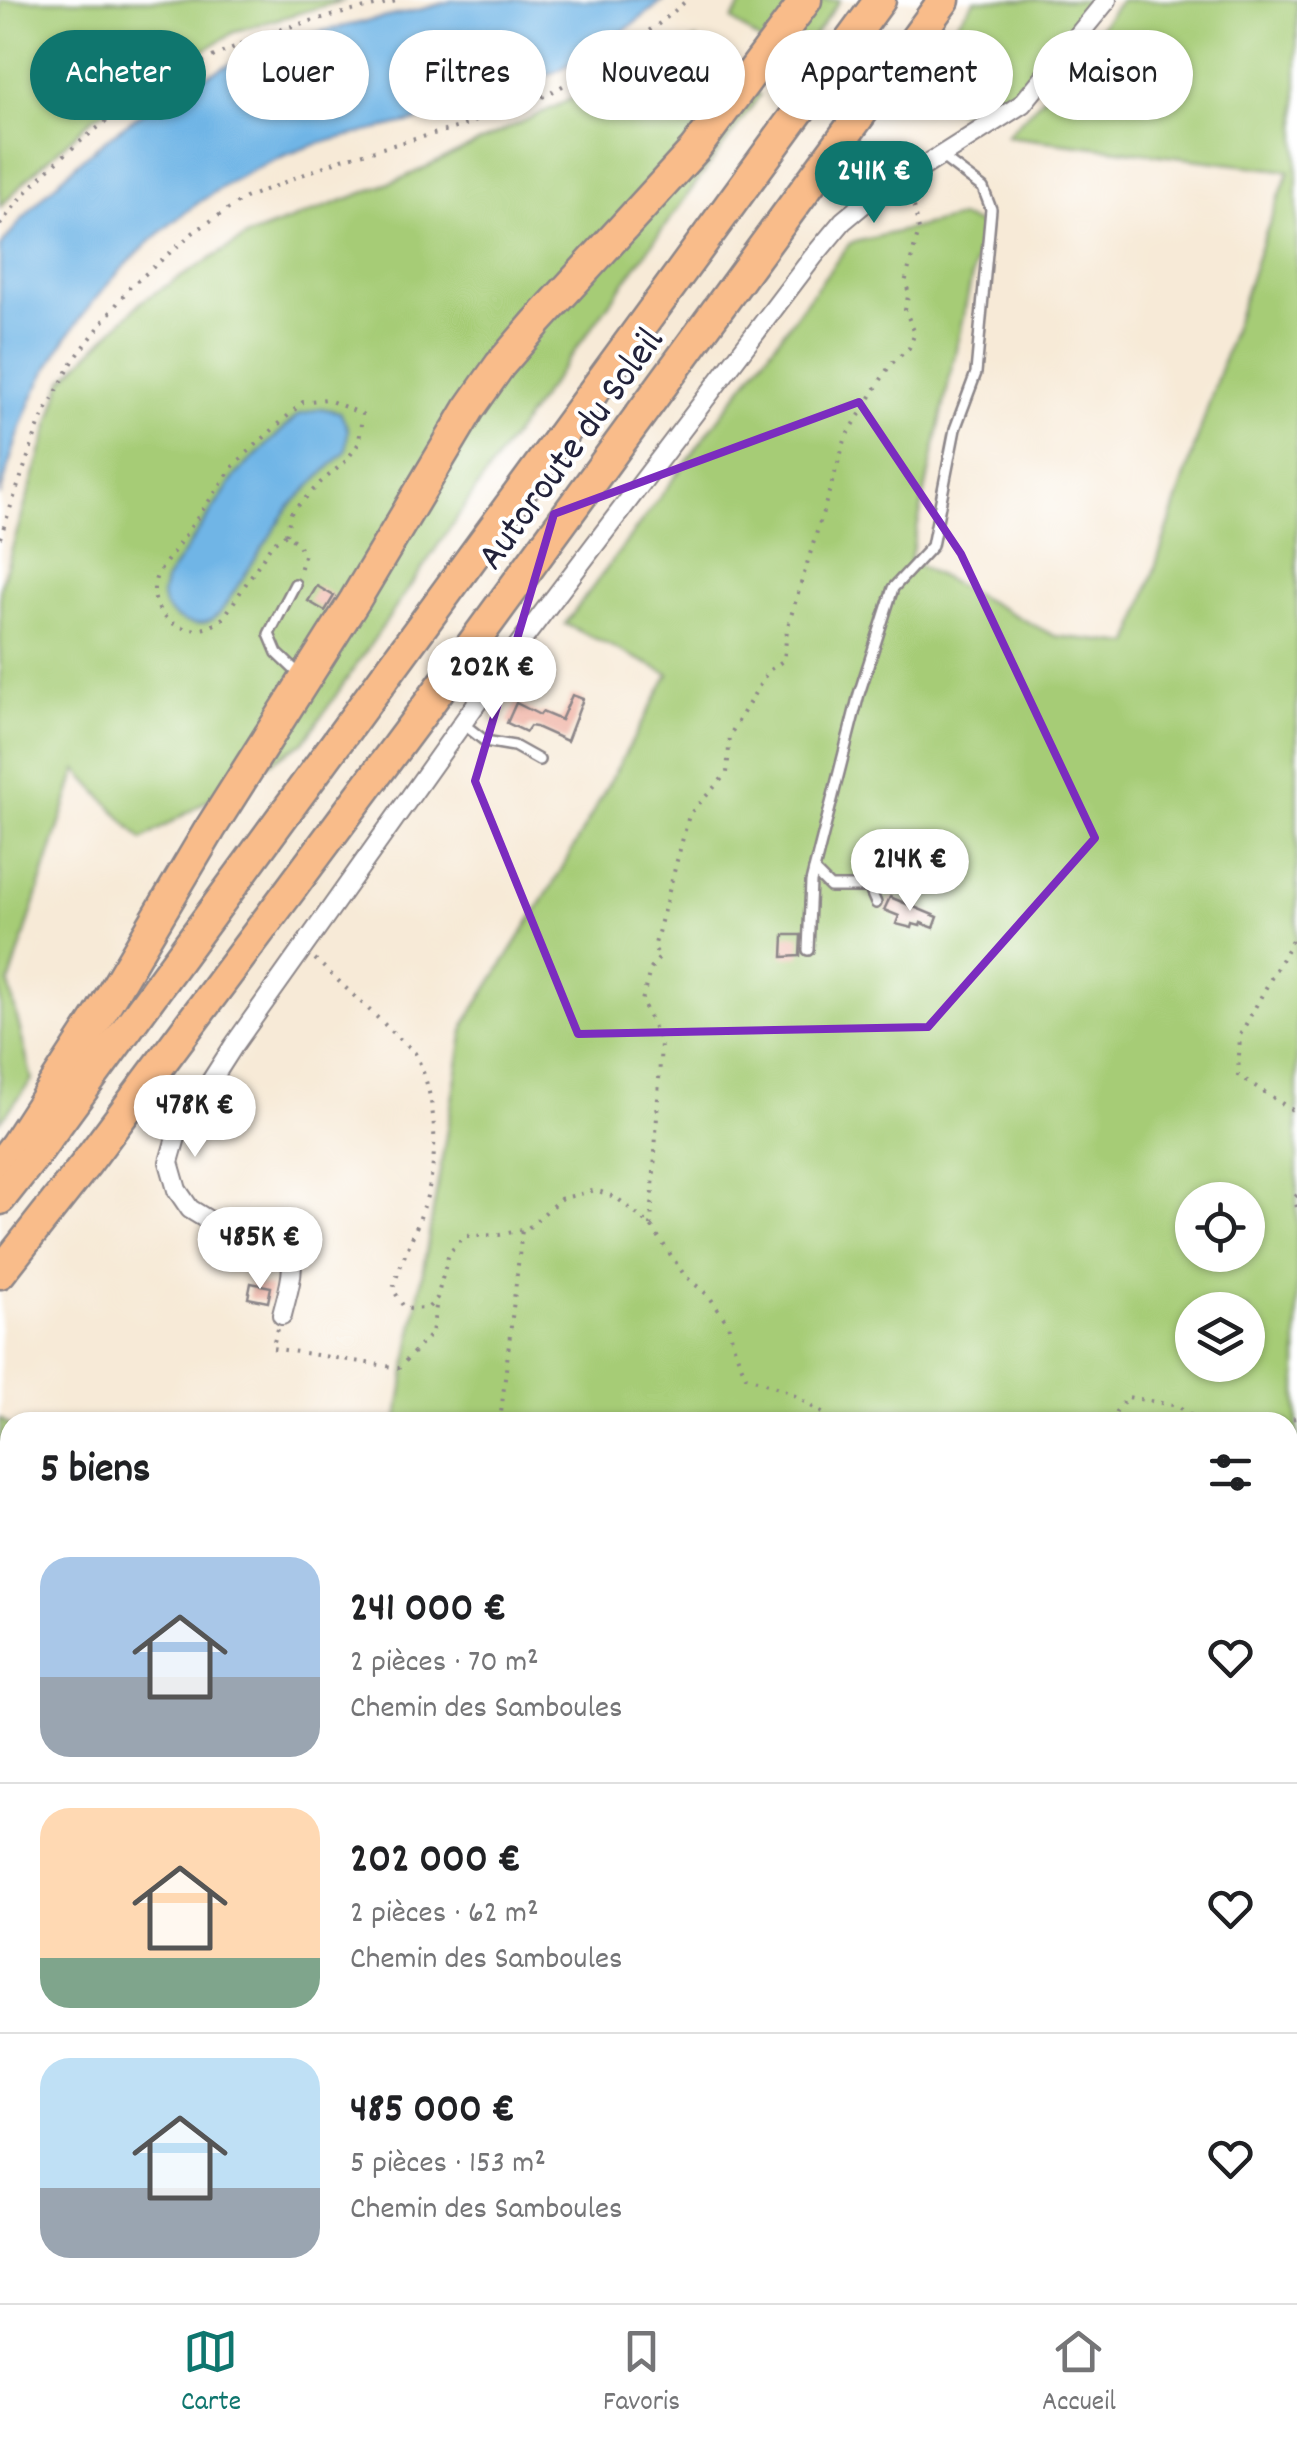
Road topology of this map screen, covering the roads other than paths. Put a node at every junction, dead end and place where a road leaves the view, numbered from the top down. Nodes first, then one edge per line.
1 (806, 0) edge
2 (880, 0) edge
3 (944, 0) edge
4 (1107, 0) edge
5 (939, 155) junction
6 (295, 584) road end
7 (305, 679) junction
8 (462, 724) junction
9 (539, 760) dead end
10 (814, 871) junction
11 (876, 903) dead end
12 (808, 950) dead end
13 (0, 1165) edge
14 (0, 1199) edge
15 (0, 1273) edge
16 (282, 1314) road end

1 - 7 highway
2 - 14 highway, Autoroute du Soleil
3 - 15 highway, Autoroute du Soleil
4 - 5 street
5 - 8 street
5 - 10 lane
6 - 7 lane
7 - 13 highway
8 - 9 lane
8 - 16 street
10 - 11 lane
10 - 12 lane

